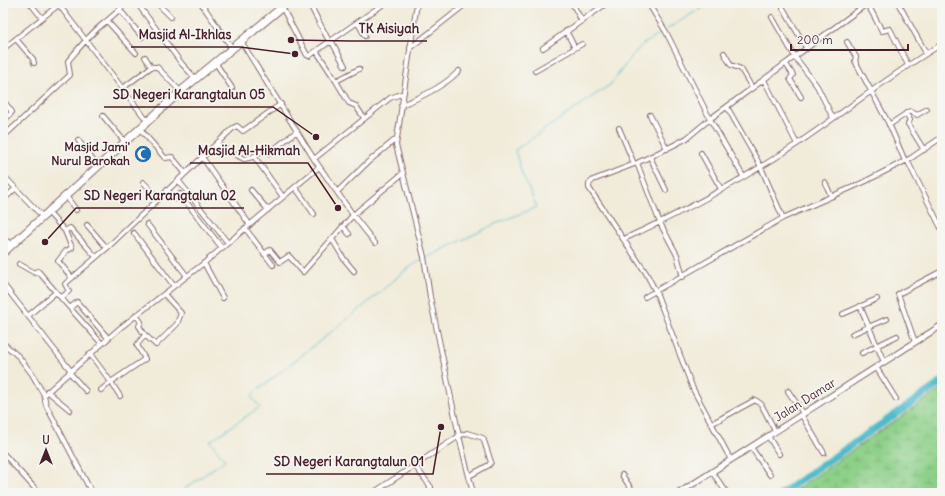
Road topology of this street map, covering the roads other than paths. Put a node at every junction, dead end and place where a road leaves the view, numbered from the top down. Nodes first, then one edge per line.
1 (30, 3) edge
2 (126, 3) edge
3 (137, 3) edge
4 (157, 3) edge
5 (201, 3) edge
6 (309, 3) edge
7 (385, 3) edge
8 (417, 3) edge
9 (466, 3) edge
10 (572, 3) edge
11 (607, 3) edge
12 (648, 3) edge
13 (867, 3) edge
14 (898, 3) edge
15 (60, 4) edge
16 (284, 5) edge
17 (783, 8) dead end
18 (120, 10) junction
19 (171, 17) dead end
20 (772, 17) dead end
21 (42, 18) junction
22 (107, 21) junction
23 (582, 21) junction
24 (358, 23) junction
25 (566, 32) junction
26 (366, 36) dead end
27 (142, 37) dead end
28 (16, 40) junction
29 (86, 40) junction
30 (240, 40) junction
31 (331, 42) junction
32 (848, 42) dead end
33 (582, 44) dead end
34 (942, 44) edge
35 (232, 48) junction
36 (410, 48) junction
37 (543, 48) dead end
38 (575, 48) junction
39 (3, 49) edge
40 (807, 49) junction
41 (317, 52) junction
42 (136, 53) dead end
43 (724, 53) dead end
44 (926, 53) junction
45 (145, 57) dead end
46 (795, 57) junction
47 (34, 62) dead end
48 (215, 62) junction
49 (786, 64) junction
50 (908, 65) junction
51 (151, 66) junction
52 (345, 66) dead end
53 (359, 69) dead end
54 (459, 71) dead end
55 (535, 71) dead end
56 (196, 79) junction
57 (764, 80) junction
58 (336, 81) junction
59 (123, 88) junction
60 (232, 88) dead end
61 (752, 88) junction
62 (870, 91) junction
63 (181, 92) junction
64 (404, 93) junction
65 (801, 97) dead end
66 (3, 100) edge
67 (281, 104) junction
68 (401, 105) junction
69 (726, 107) junction
70 (927, 109) dead end
71 (906, 113) junction
72 (650, 115) dead end
73 (103, 116) dead end
74 (364, 118) junction
75 (833, 118) junction
76 (710, 119) junction
77 (3, 122) edge
78 (148, 122) junction
79 (889, 125) junction
80 (619, 128) dead end
81 (140, 129) junction
82 (297, 131) junction
83 (3, 137) edge
84 (942, 137) edge
85 (396, 139) junction
86 (78, 140) dead end
87 (125, 143) junction
88 (216, 144) junction
89 (797, 144) junction
90 (667, 149) junction
91 (924, 150) junction
92 (701, 153) dead end
93 (254, 156) junction
94 (202, 157) junction
95 (650, 157) junction
96 (314, 159) junction
97 (906, 160) junction
98 (636, 163) junction
99 (760, 166) junction
100 (98, 167) junction
101 (319, 167) junction
102 (186, 173) junction
103 (402, 174) junction
104 (3, 175) edge
105 (743, 176) junction
106 (178, 180) junction
107 (143, 182) dead end
108 (825, 182) dead end
109 (295, 187) junction
110 (16, 188) junction
111 (721, 189) junction
112 (167, 190) junction
113 (252, 190) dead end
114 (666, 190) dead end
115 (337, 192) junction
116 (66, 196) junction
117 (831, 196) junction
118 (283, 197) junction
119 (159, 198) junction
120 (3, 200) edge
121 (76, 210) dead end
122 (268, 210) junction
123 (314, 214) dead end
124 (45, 215) junction
125 (353, 215) junction
126 (783, 218) junction
127 (660, 223) junction
128 (147, 224) dead end
129 (87, 225) dead end
130 (250, 225) junction
131 (343, 226) junction
132 (245, 228) junction
133 (942, 230) edge
134 (65, 231) junction
135 (134, 233) dead end
136 (349, 234) dead end
137 (3, 238) edge
138 (332, 239) junction
139 (624, 239) junction
140 (228, 243) junction
141 (375, 243) dead end
142 (12, 245) junction
143 (107, 248) junction
144 (222, 248) junction
145 (3, 253) edge
146 (264, 254) junction
147 (96, 257) junction
148 (204, 263) junction
149 (19, 264) dead end
150 (273, 265) dead end
151 (354, 271) dead end
152 (942, 271) edge
153 (187, 276) junction
154 (683, 276) junction
155 (72, 278) junction
156 (3, 284) edge
157 (174, 286) junction
158 (56, 292) junction
159 (656, 292) junction
160 (164, 294) junction
161 (645, 297) dead end
162 (62, 298) junction
163 (223, 298) dead end
164 (877, 298) dead end
165 (860, 306) junction
166 (70, 308) junction
167 (843, 314) dead end
168 (29, 315) junction
169 (136, 316) junction
170 (887, 319) dead end
171 (870, 326) junction
172 (942, 326) edge
173 (852, 334) dead end
174 (145, 335) junction
175 (897, 336) dead end
176 (108, 338) junction
177 (915, 342) junction
178 (3, 343) edge
179 (102, 344) junction
180 (877, 346) junction
181 (862, 353) dead end
182 (90, 354) junction
183 (884, 362) junction
184 (876, 367) junction
185 (70, 371) junction
186 (111, 382) junction
187 (101, 390) dead end
188 (86, 391) dead end
189 (788, 392) dead end
190 (45, 393) junction
191 (120, 396) dead end
192 (896, 399) dead end
193 (70, 410) dead end
194 (802, 414) junction
195 (711, 424) junction
196 (775, 431) junction
197 (459, 436) junction
198 (768, 436) junction
199 (751, 447) junction
200 (3, 453) edge
201 (824, 453) dead end
202 (779, 454) dead end
203 (731, 460) junction
204 (415, 466) junction
205 (712, 472) junction
206 (622, 475) dead end
207 (770, 475) dead end
208 (469, 476) junction
209 (427, 492) dead end
210 (39, 493) edge
211 (92, 493) edge
212 (373, 493) edge
213 (473, 493) edge
214 (634, 493) edge
215 (679, 493) edge
216 (727, 493) edge

1 - 21 street
2 - 18 street
3 - 56 street
4 - 19 street
5 - 35 street
6 - 31 street
7 - 24 street
8 - 36 street
9 - 36 street
10 - 23 street
11 - 23 street
12 - 76 street
13 - 40 street
13 - 50 street
14 - 44 street
15 - 21 street
15 - 29 street
16 - 30 highway
16 - 41 street
17 - 40 street
18 - 22 street
18 - 27 street
20 - 46 street
21 - 28 street
22 - 29 street
22 - 42 street
23 - 25 street
24 - 26 street
24 - 31 street
25 - 37 street
25 - 38 street
28 - 39 street
28 - 47 street
29 - 59 street
29 - 83 street
30 - 35 highway
30 - 67 street
31 - 41 street
31 - 52 street
32 - 62 street
33 - 38 street
34 - 44 street
35 - 48 highway
36 - 64 street
38 - 55 street
40 - 46 street
41 - 58 street
43 - 61 street
44 - 50 street
45 - 51 street
46 - 49 street
46 - 75 street
48 - 56 highway
48 - 60 street
49 - 57 street
49 - 65 street
50 - 62 street
51 - 59 street
51 - 63 street
53 - 58 street
54 - 68 street
56 - 63 highway
57 - 61 street
57 - 89 street
58 - 74 street
59 - 78 street
61 - 69 street
62 - 75 street
62 - 79 street
63 - 78 highway
64 - 68 street
64 - 74 street
66 - 77 street
67 - 82 street
67 - 88 street
68 - 85 street
69 - 76 street
69 - 99 street
70 - 71 street
71 - 79 street
71 - 91 street
72 - 90 street
73 - 87 street
74 - 96 street
75 - 89 street
76 - 90 street
76 - 105 street
78 - 81 highway
79 - 97 street
80 - 98 street
81 - 87 highway
81 - 102 street
82 - 93 street
82 - 96 street
84 - 91 street
85 - 103 street
85 - 115 street
86 - 100 street
87 - 100 highway
88 - 93 street
88 - 94 street
89 - 99 street
90 - 95 street
91 - 97 street
92 - 111 street
93 - 118 street
94 - 102 street
94 - 130 street
95 - 98 street
95 - 114 street
96 - 101 street
97 - 117 street
97 - 133 street
98 - 127 street
98 - 139 street
99 - 105 street
99 - 126 street
100 - 116 highway
101 - 109 street
101 - 115 street
102 - 106 street
103 - 125 street
103 - 197 street
104 - 110 street
105 - 111 street
106 - 112 street
106 - 140 street
107 - 119 street
108 - 117 street
109 - 118 street
109 - 123 street
110 - 120 street
110 - 124 street
111 - 127 street
112 - 119 street
112 - 144 street
113 - 122 street
115 - 125 street
116 - 121 street
116 - 124 highway
117 - 126 street
118 - 122 street
119 - 143 street
122 - 130 street
124 - 134 street
124 - 142 highway
125 - 131 street
125 - 141 street
126 - 154 street
127 - 139 street
127 - 154 street
128 - 153 street
129 - 143 street
130 - 132 street
131 - 136 street
131 - 138 street
132 - 140 street
132 - 146 street
134 - 147 street
134 - 155 street
135 - 157 street
137 - 142 street
138 - 146 street
138 - 151 street
139 - 159 street
140 - 144 street
142 - 145 highway
143 - 147 street
144 - 148 street
146 - 150 street
147 - 155 street
148 - 153 street
148 - 163 street
149 - 158 street
152 - 177 street
153 - 157 street
154 - 159 street
155 - 162 street
156 - 168 street
157 - 160 street
158 - 162 street
158 - 168 street
159 - 161 street
159 - 195 street
160 - 169 street
160 - 174 street
162 - 166 street
164 - 165 street
165 - 167 street
165 - 171 street
166 - 176 street
166 - 179 street
168 - 185 street
169 - 174 street
169 - 176 street
170 - 171 street
171 - 173 street
171 - 180 street
172 - 177 street, Jalan Damar
174 - 186 street
175 - 180 street
176 - 179 street
177 - 183 street, Jalan Damar
178 - 190 street
179 - 182 street
180 - 181 street
180 - 183 street
182 - 185 street
182 - 186 street
183 - 184 street, Jalan Damar
184 - 192 street
184 - 194 street, Jalan Damar
185 - 188 street
185 - 190 street
186 - 187 street
186 - 191 street
189 - 194 street
190 - 193 street
190 - 211 street
194 - 196 street, Jalan Damar
194 - 201 street
195 - 196 street
195 - 203 street
196 - 198 street, Jalan Damar
197 - 204 street
197 - 208 street
197 - 208 street
198 - 199 street, Jalan Damar
198 - 202 street
199 - 203 street, Jalan Damar
199 - 207 street
200 - 210 street
203 - 205 street, Jalan Damar
204 - 209 street
204 - 212 street
205 - 215 street, Jalan Damar
205 - 216 street
206 - 214 street
208 - 213 street

